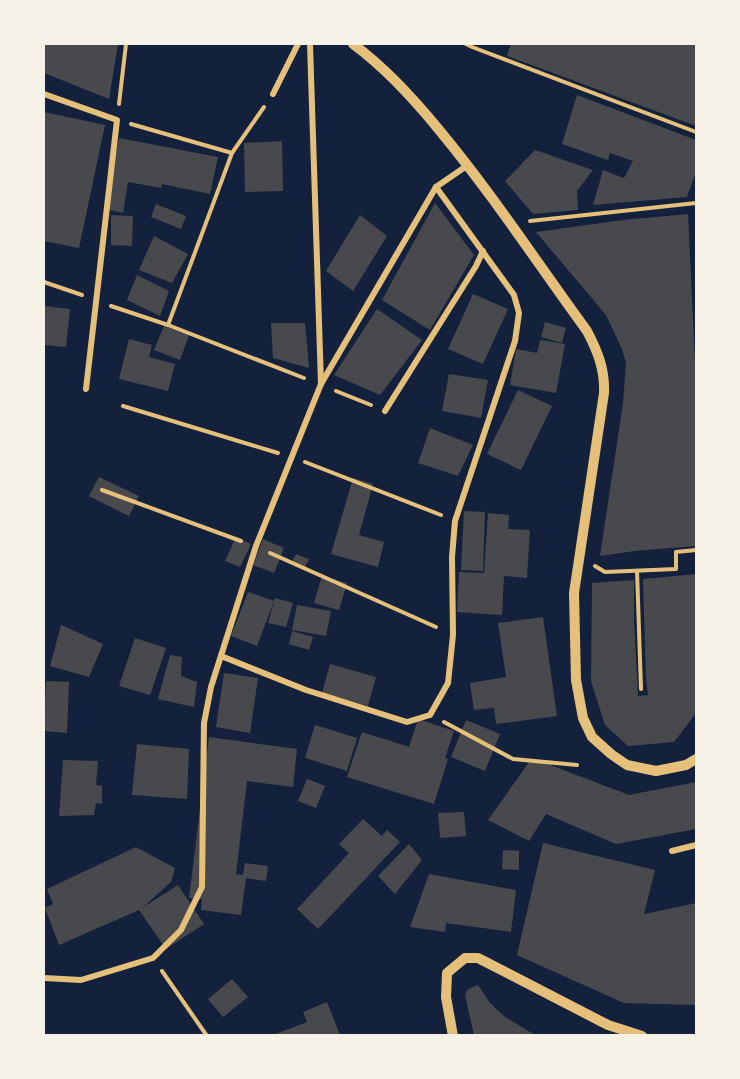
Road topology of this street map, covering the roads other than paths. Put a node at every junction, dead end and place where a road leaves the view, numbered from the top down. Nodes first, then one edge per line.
1 (298, 44) edge
2 (310, 44) edge
3 (353, 44) edge
4 (44, 94) edge
5 (273, 94) road end
6 (468, 165) junction
7 (436, 187) junction
8 (483, 251) junction
9 (321, 384) junction
10 (86, 389) dead end
11 (385, 411) road end
12 (221, 656) junction
13 (696, 759) edge
14 (696, 845) edge
15 (672, 850) dead end
16 (44, 978) edge
17 (453, 1035) edge
18 (642, 1035) edge

1 - 5 street
2 - 9 street
3 - 6 street
4 - 10 street
6 - 7 street
6 - 13 street
7 - 8 street
7 - 9 street
8 - 11 street
8 - 12 street
9 - 12 street
12 - 16 street
14 - 15 street
17 - 18 street

